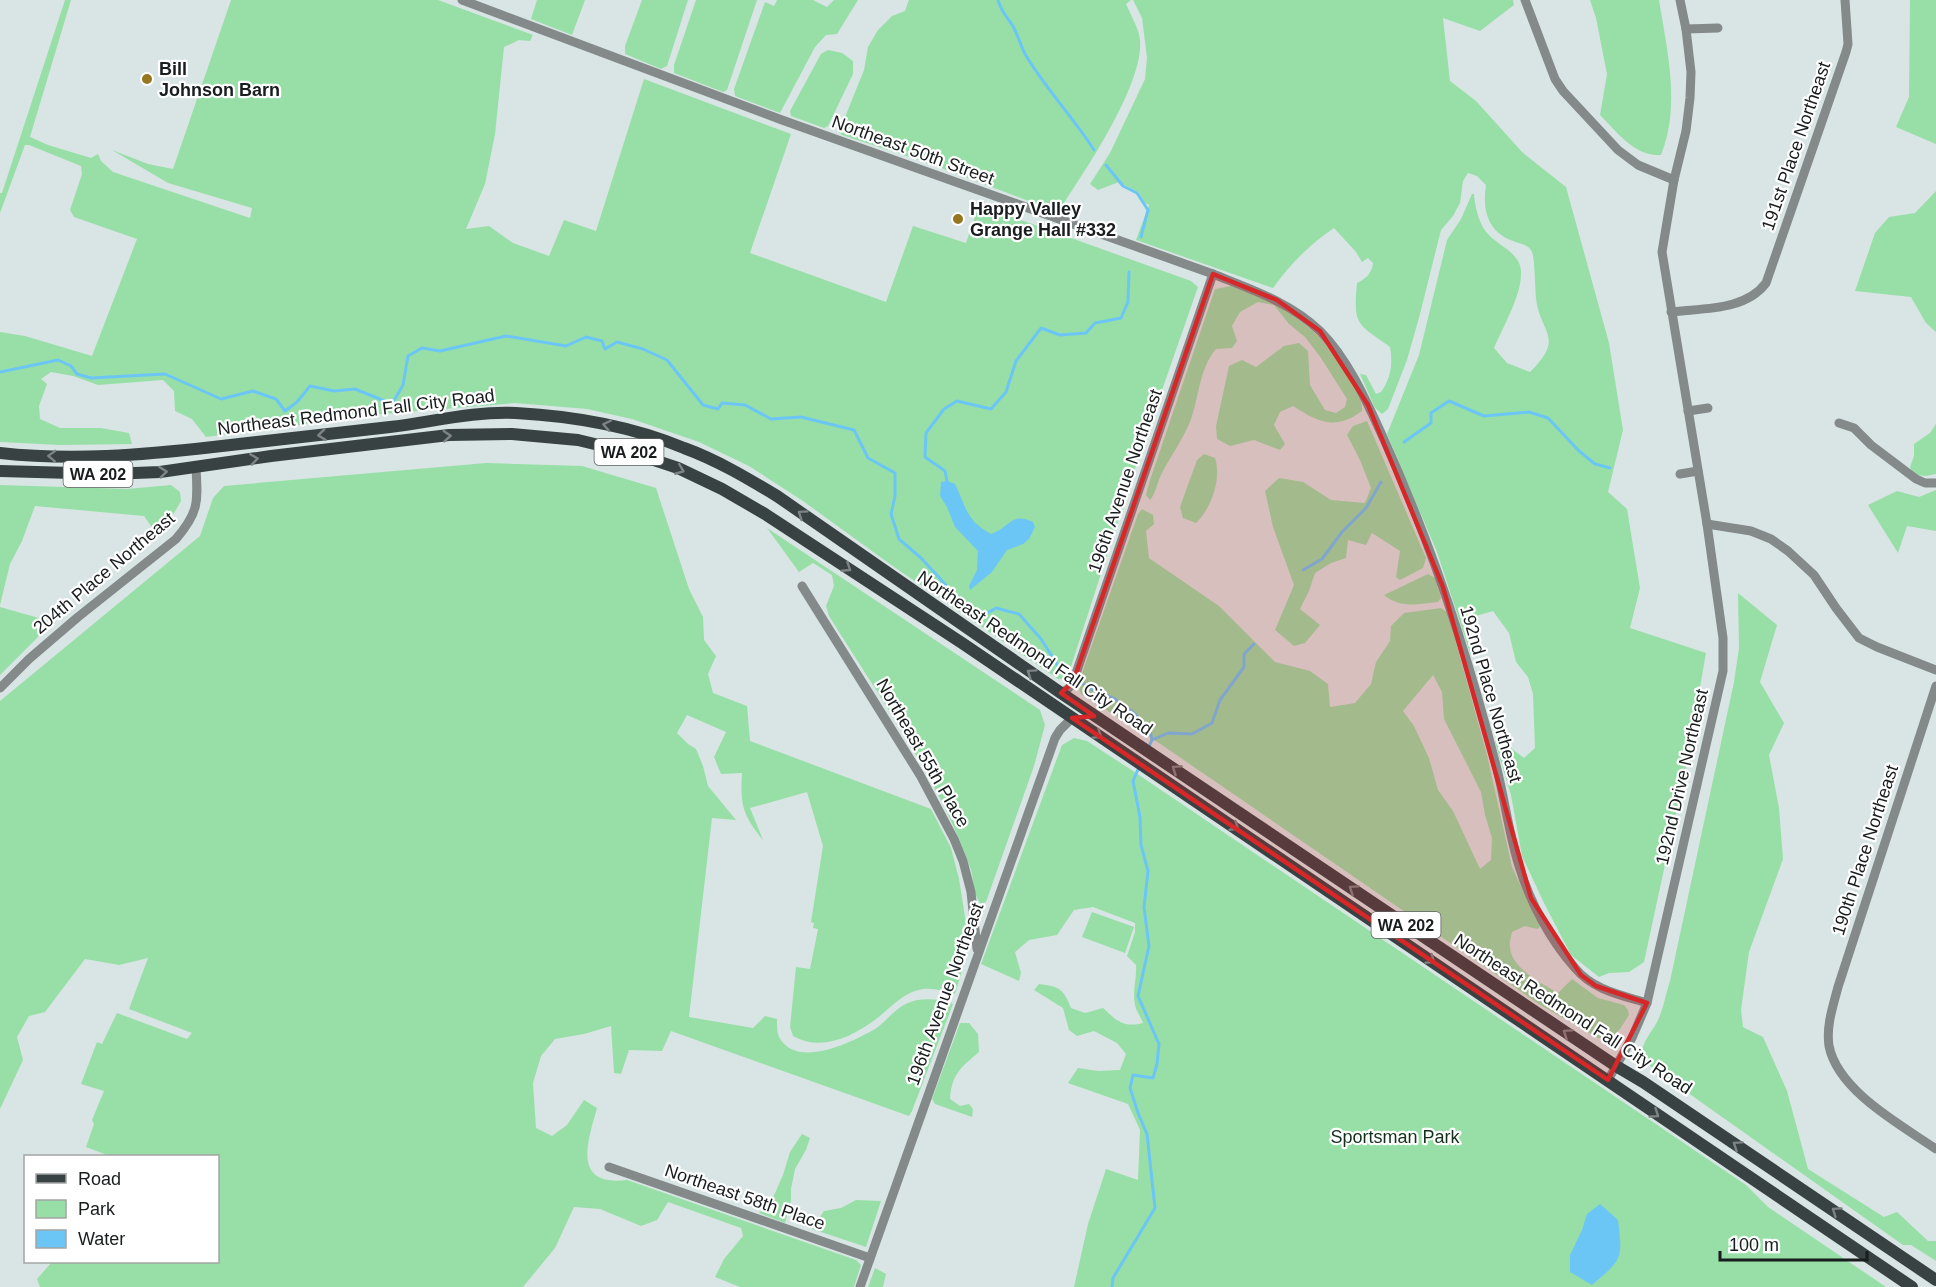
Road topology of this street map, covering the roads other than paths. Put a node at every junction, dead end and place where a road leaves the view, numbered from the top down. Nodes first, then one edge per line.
1 (462, 0) edge
2 (1525, 0) edge
3 (1680, 0) edge
4 (1845, 0) edge
5 (1718, 28) dead end
6 (1686, 29) junction
7 (1674, 180) junction
8 (1213, 274) junction
9 (1671, 312) junction
10 (1339, 354) joint
11 (1708, 408) dead end
12 (1688, 411) junction
13 (1839, 423) dead end
14 (194, 450) junction
15 (0, 453) edge
16 (196, 468) junction
17 (0, 471) edge
18 (1698, 471) junction
19 (1680, 474) dead end
20 (1936, 483) edge
21 (1707, 524) junction
22 (802, 586) dead end
23 (1936, 670) edge
24 (1936, 686) edge
25 (0, 688) edge
26 (1061, 693) junction
27 (1040, 696) junction
28 (1097, 717) junction
29 (1072, 718) junction
30 (978, 952) junction
31 (1647, 1003) junction
32 (1616, 1066) junction
33 (1608, 1080) junction
34 (1936, 1149) edge
35 (609, 1167) dead end
36 (870, 1258) junction
37 (1936, 1280) edge
38 (860, 1287) edge
39 (1911, 1287) edge

1 - 8 street, Northeast 50th Street
2 - 7 street
3 - 6 street, 192nd Drive Northeast
4 - 9 street, 191st Place Northeast
5 - 6 street
6 - 7 street, 192nd Drive Northeast
7 - 9 street, 192nd Drive Northeast
8 - 10 street, Northeast 50th Street
8 - 26 street, 196th Avenue Northeast
9 - 12 street, 192nd Drive Northeast
10 - 31 street, 192nd Place Northeast
11 - 12 street
12 - 18 street, 192nd Drive Northeast
13 - 20 street
14 -> 15 main road, Northeast Redmond Fall City Road / WA 202
14 - 16 main road
26 -> 14 main road, Northeast Redmond Fall City Road / WA 202
17 -> 16 main road, Northeast Redmond Fall City Road / WA 202
16 - 25 street, 204th Place Northeast
16 -> 27 main road, Northeast Redmond Fall City Road / WA 202
18 - 19 street
18 - 21 street, 192nd Drive Northeast
21 - 23 street
21 - 31 street, 192nd Drive Northeast
22 - 30 street, Northeast 55th Place
24 - 34 street, 190th Place Northeast
26 - 27 main road
26 - 28 main road, Northeast Redmond Fall City Road / WA 202
27 - 29 main road, Northeast Redmond Fall City Road / WA 202
28 - 29 main road
32 -> 28 main road, Northeast Redmond Fall City Road / WA 202
29 - 30 street, 196th Avenue Northeast
29 -> 33 main road, Northeast Redmond Fall City Road / WA 202
30 - 36 street, 196th Avenue Northeast
31 - 32 street, 192nd Drive Northeast
32 - 33 street, 192nd Drive Northeast
37 -> 32 main road, Northeast Redmond Fall City Road / WA 202
33 -> 39 main road, Northeast Redmond Fall City Road / WA 202
35 - 36 street, Northeast 58th Place
36 - 38 street, 196th Avenue Northeast

